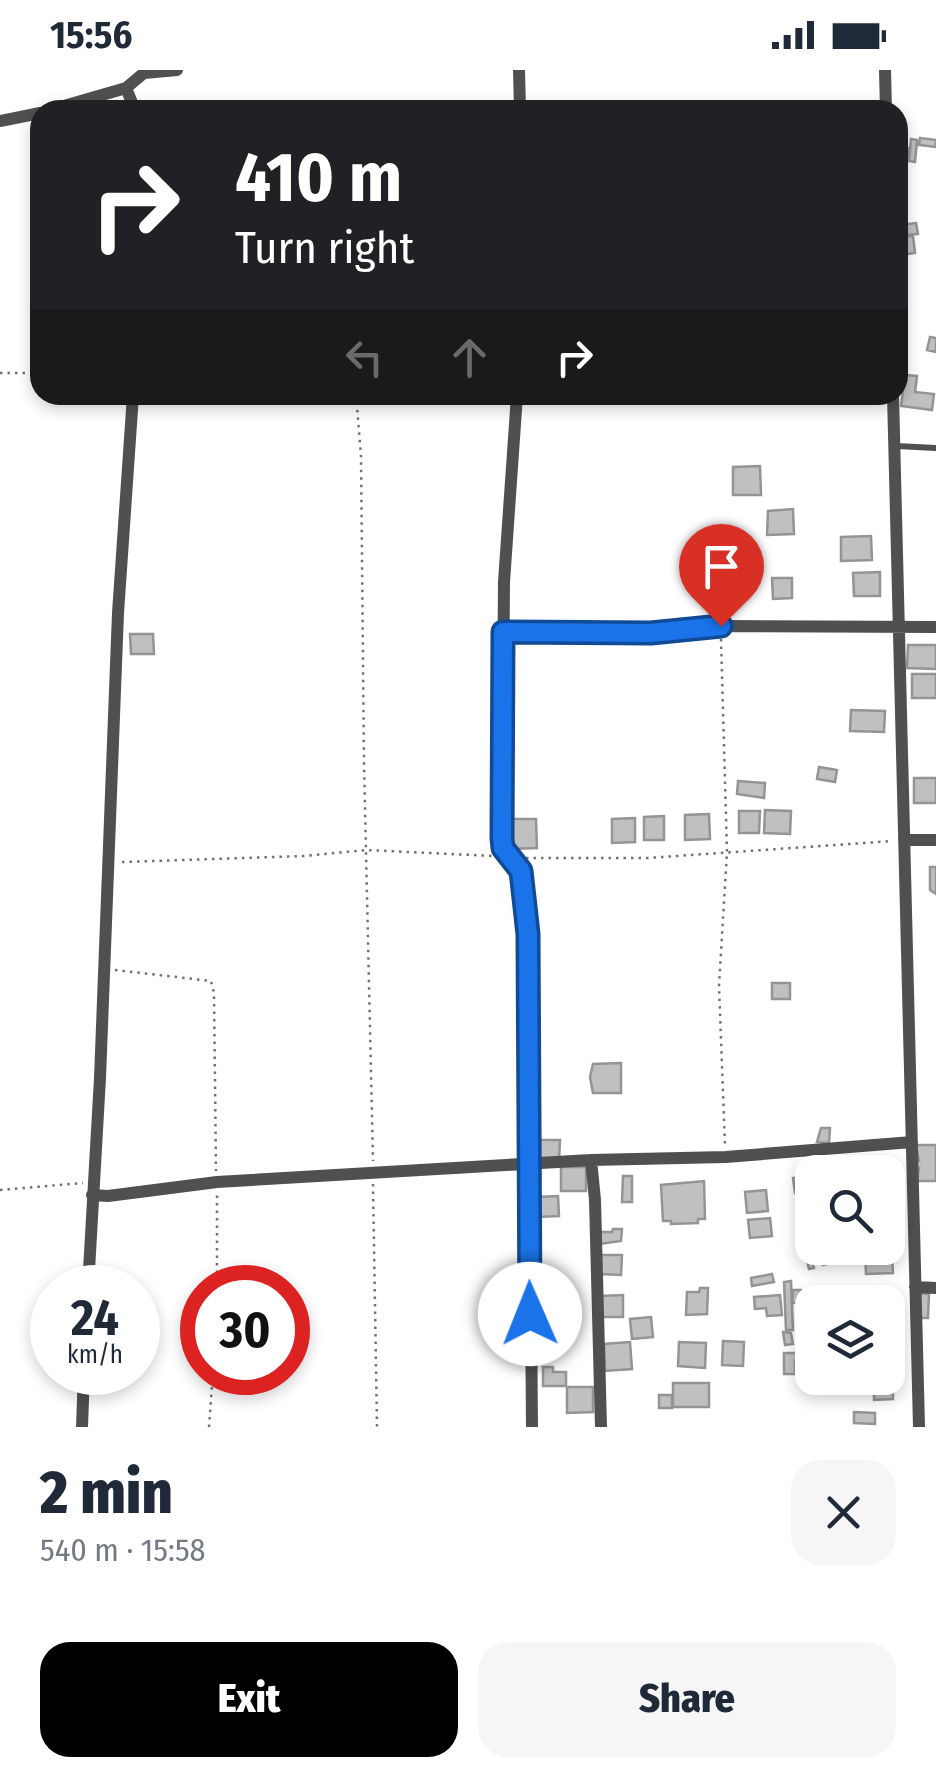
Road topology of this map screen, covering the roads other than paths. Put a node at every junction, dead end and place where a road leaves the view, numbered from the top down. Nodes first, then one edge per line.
1 (177, 70) edge
2 (520, 70) edge
3 (885, 70) edge
4 (143, 72) edge
5 (126, 88) junction
6 (85, 100) edge
7 (130, 100) edge
8 (520, 100) edge
9 (886, 100) edge
10 (30, 115) edge
11 (0, 122) edge
12 (132, 405) edge
13 (515, 405) edge
14 (893, 405) edge
15 (894, 446) junction
16 (936, 448) edge
17 (899, 627) junction
18 (936, 627) edge
19 (503, 632) junction
20 (904, 840) junction
21 (936, 840) edge
22 (912, 1142) junction
23 (591, 1160) junction
24 (528, 1164) junction
25 (92, 1189) junction
26 (89, 1265) edge
27 (915, 1287) junction
28 (936, 1288) edge
29 (83, 1395) edge
30 (82, 1427) edge
31 (532, 1427) edge
32 (602, 1427) edge
33 (919, 1427) edge

1 - 4 street
2 - 8 street
3 - 9 street
4 - 5 street
5 - 6 street
5 - 7 street
10 - 11 street
12 - 25 street
13 - 19 street
14 - 15 street
15 - 16 lane
15 - 17 street
17 - 18 street
17 - 19 street
17 - 20 street
19 - 24 street
20 - 21 street
20 - 22 street
22 - 23 street
22 - 27 street
23 - 24 street
23 - 32 street
24 - 25 street
24 - 31 street
25 - 26 street
27 - 28 street
27 - 33 street
29 - 30 street

